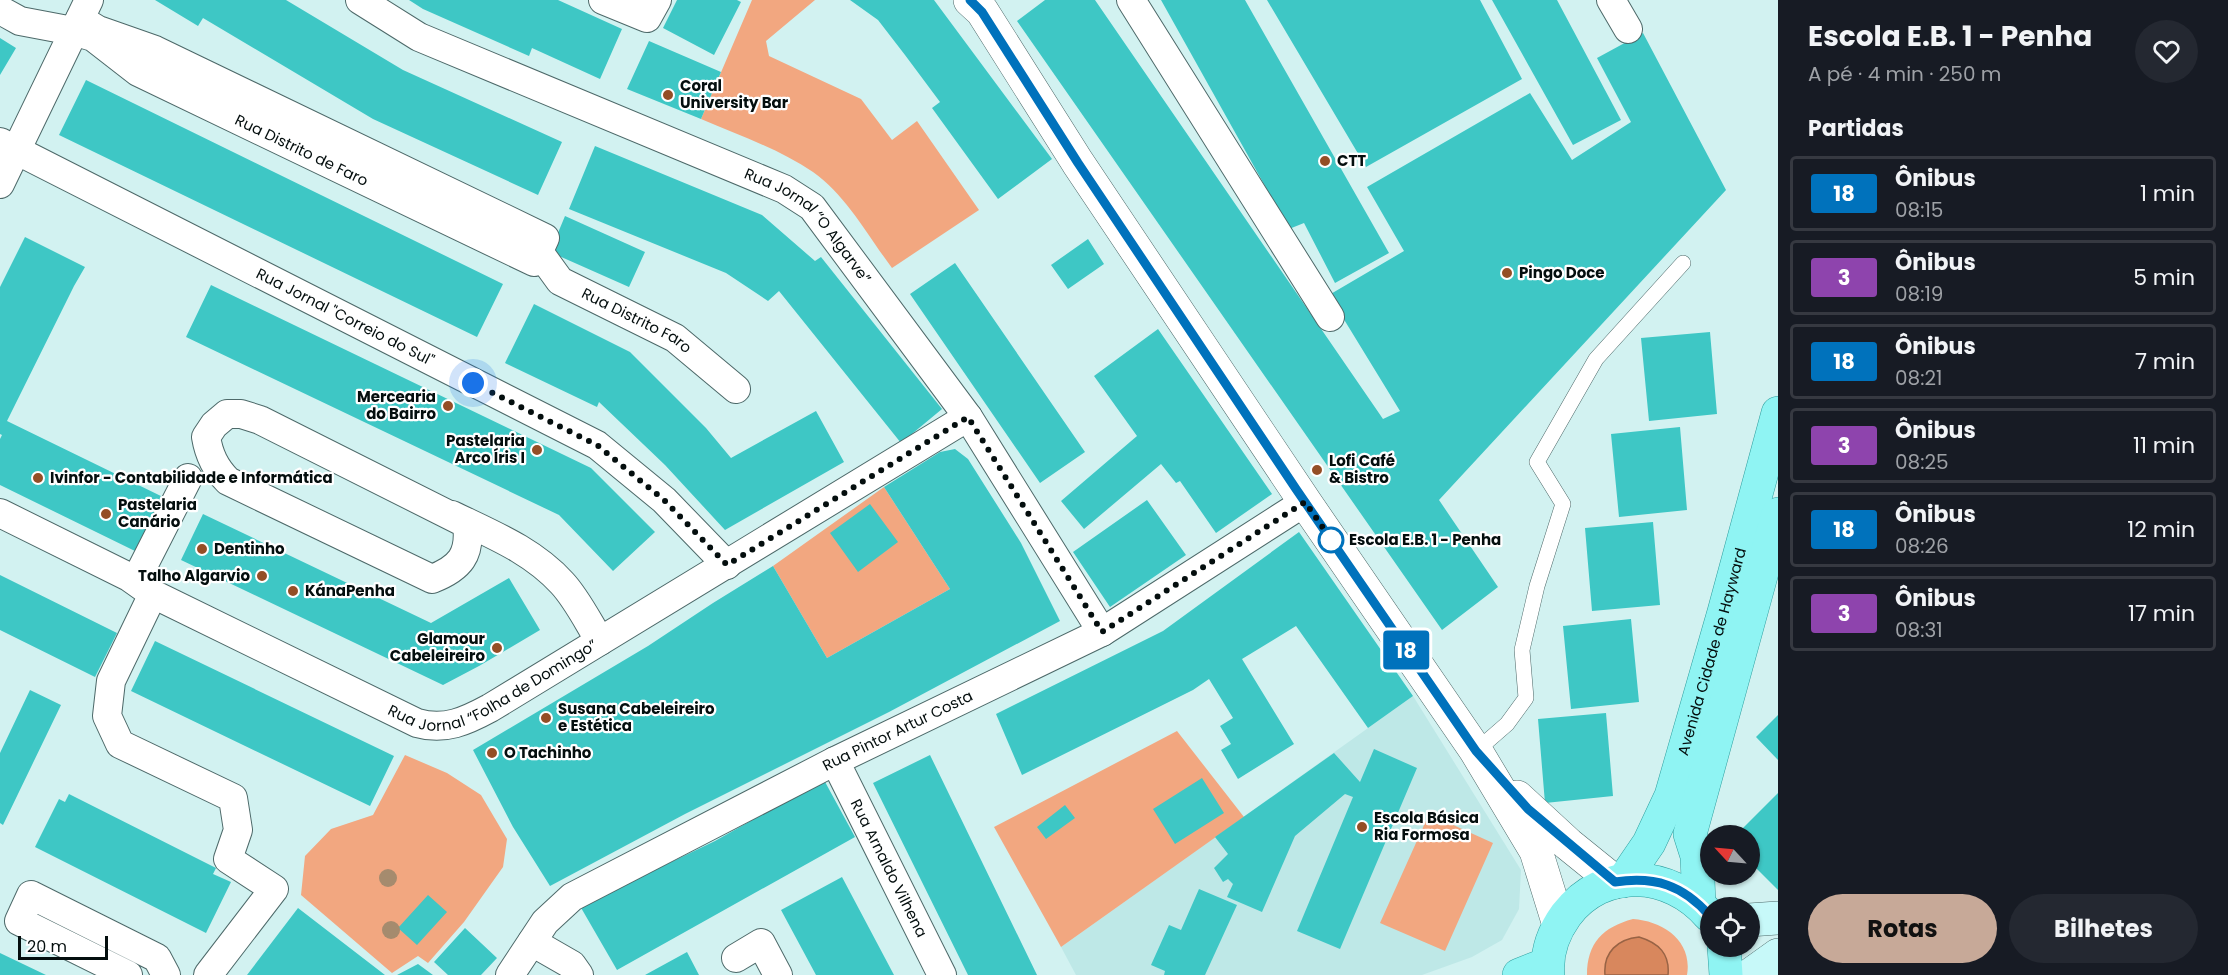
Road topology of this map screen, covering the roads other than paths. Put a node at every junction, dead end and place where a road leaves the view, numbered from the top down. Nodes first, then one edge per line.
1 (360, 0) edge
2 (603, 0) edge
3 (657, 0) edge
4 (1131, 0) edge
5 (1611, 0) edge
6 (983, 4) edge
7 (0, 10) edge
8 (81, 17) edge
9 (1628, 29) dead end
10 (8, 147) edge
11 (0, 184) edge
12 (539, 251) joint
13 (1683, 263) dead end
14 (1330, 318) dead end
15 (736, 389) dead end
16 (1778, 413) edge
17 (968, 417) junction
18 (206, 437) junction
19 (188, 478) junction
20 (228, 481) junction
21 (1305, 502) junction
22 (446, 512) junction
23 (0, 513) edge
24 (1778, 514) edge
25 (514, 545) junction
26 (727, 565) junction
27 (448, 573) junction
28 (145, 587) junction
29 (1102, 632) junction
30 (600, 641) junction
31 (1476, 751) junction
32 (835, 761) junction
33 (1619, 881) junction
34 (1703, 897) edge
35 (1700, 906) edge
36 (1778, 918) edge
37 (1760, 919) edge
38 (1559, 924) junction
39 (532, 942) junction
40 (1778, 955) edge
41 (1725, 957) edge
42 (736, 958) dead end
43 (1538, 971) edge
44 (128, 975) edge
45 (166, 975) edge
46 (208, 975) edge
47 (510, 975) edge
48 (579, 975) edge
49 (778, 975) edge
50 (942, 975) edge
51 (1726, 975) edge
52 (1750, 975) edge

1 - 17 street, Rua Jornal “O Algarve”
2 - 3 street
4 - 14 street
5 - 9 street
6 - 21 street
7 - 8 street, Rua Distrito de Faro
8 - 10 street
8 - 12 street, Rua Distrito de Faro
10 - 11 street
10 - 26 street, Rua Jornal "Correio do Sul"
12 - 15 street, Rua Distrito Faro
13 - 31 lane
16 - 33 main road, Avenida Cidade de Hayward
17 - 26 street, Rua Jornal “Folha de Domingo”
17 - 29 street, Rua Jornal “O Algarve”
18 - 19 street
18 - 20 street
18 - 22 street
19 - 20 street
19 - 28 street
20 - 27 street
21 - 29 street, Rua Pintor Artur Costa
21 - 31 street
22 - 25 street
22 - 27 street
23 - 28 street, Rua Jornal “Folha de Domingo”
24 - 34 main road, Avenida Cidade de Hayward
25 - 27 street
25 - 30 street
26 - 30 street, Rua Jornal “Folha de Domingo”
28 - 30 street, Rua Jornal “Folha de Domingo”
28 - 46 street
29 - 32 street, Rua Pintor Artur Costa
31 - 33 street
31 - 38 street
32 - 39 street, Rua Pintor Artur Costa
32 - 50 street, Rua Arnaldo Vilhena
33 - 35 main road
33 - 38 main road
36 - 37 main road
38 - 43 main road
39 - 47 street, Rua Pintor Artur Costa
39 - 48 street
40 - 52 main road
41 - 51 main road
42 - 49 street
44 - 45 street

